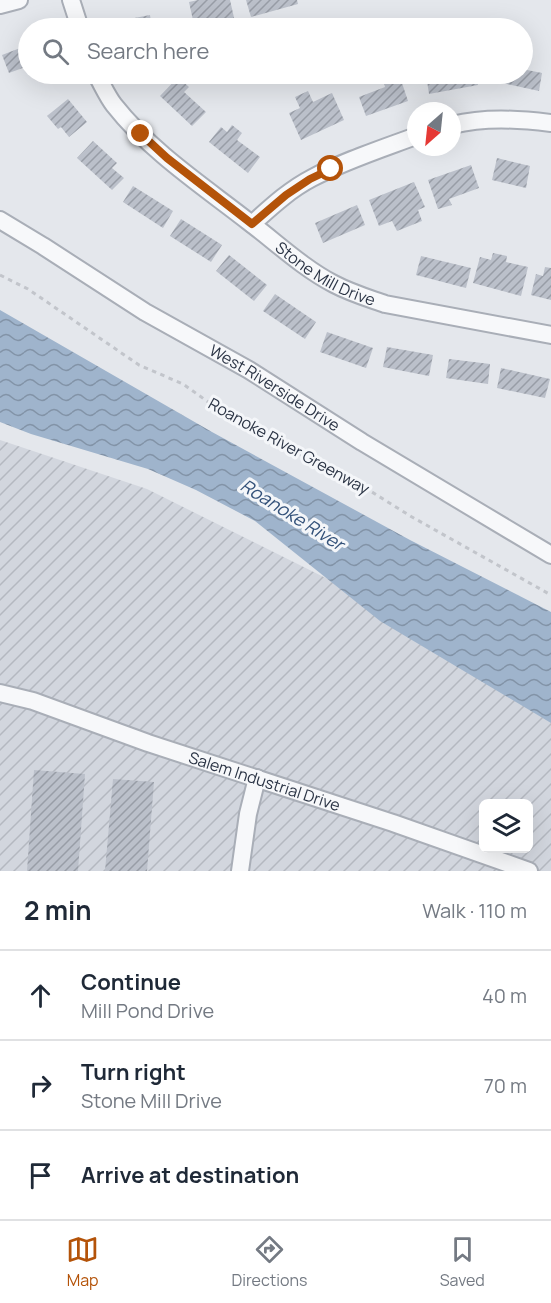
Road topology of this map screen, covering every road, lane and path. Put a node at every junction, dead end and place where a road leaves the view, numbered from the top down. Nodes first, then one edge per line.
1 (19, 0) edge
2 (70, 0) edge
3 (0, 4) edge
4 (76, 18) edge
5 (102, 84) edge
6 (461, 122) edge
7 (551, 123) edge
8 (407, 139) edge
9 (0, 220) edge
10 (252, 224) junction
11 (0, 274) edge
12 (551, 335) edge
13 (551, 555) edge
14 (551, 595) edge
15 (0, 693) edge
16 (257, 778) junction
17 (240, 871) edge
18 (529, 871) edge

1 - 3 street
2 - 4 street
5 - 10 street, Stone Mill Drive
6 - 7 street
8 - 10 street
9 - 13 street, West Riverside Drive
10 - 12 street, Stone Mill Drive
11 - 14 path, Roanoke River Greenway
15 - 16 street, Salem Industrial Drive
16 - 17 street
16 - 18 street, Salem Industrial Drive

